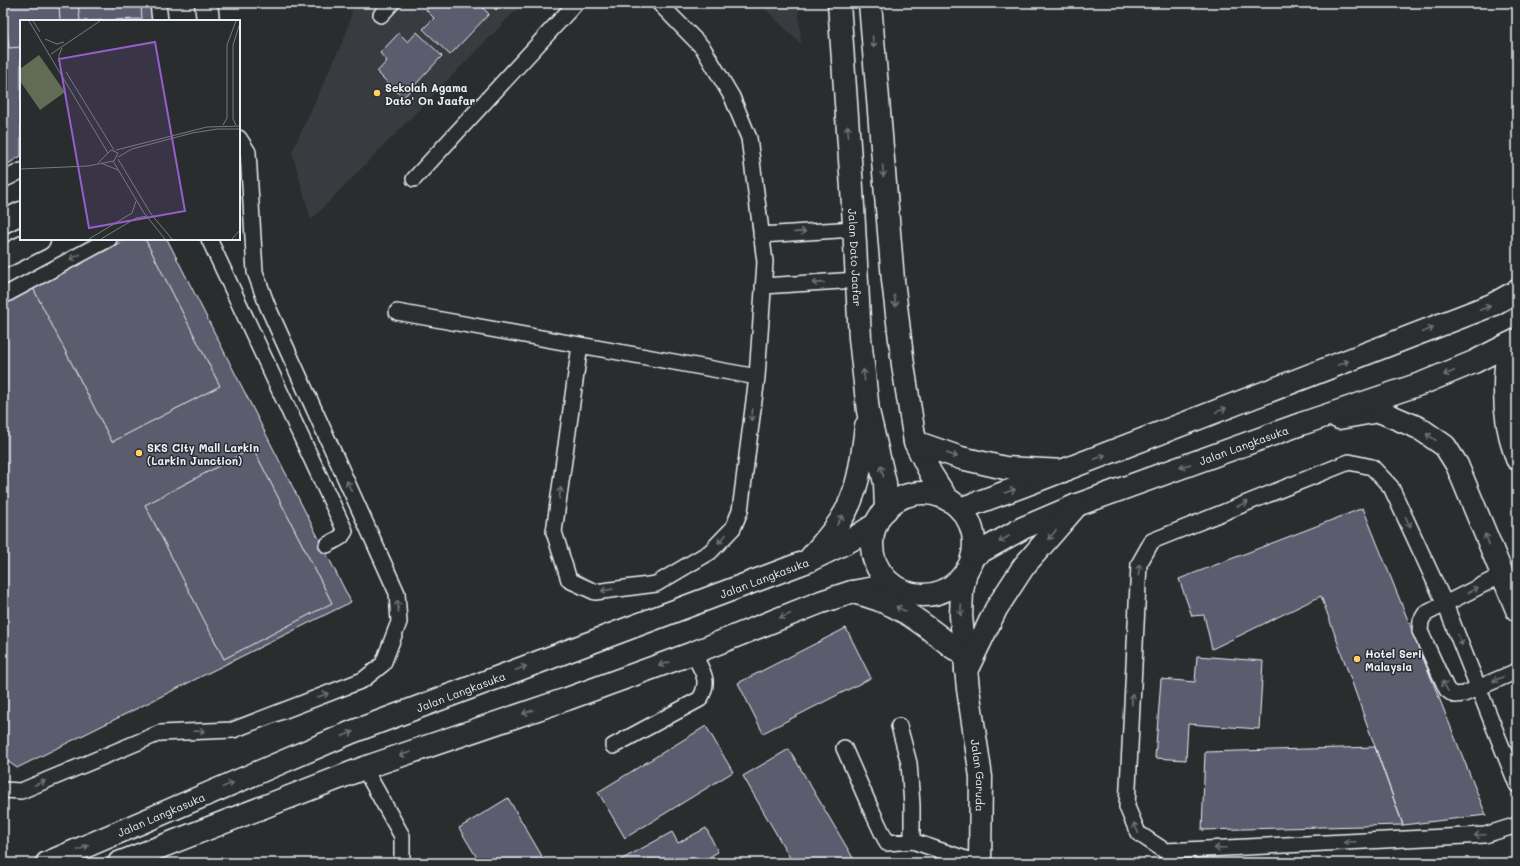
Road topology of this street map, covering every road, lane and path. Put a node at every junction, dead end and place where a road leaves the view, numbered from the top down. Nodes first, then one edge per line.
1 (158, 3) edge
2 (206, 3) edge
3 (392, 3) edge
4 (576, 3) edge
5 (659, 3) edge
6 (839, 3) edge
7 (870, 3) edge
8 (381, 15) dead end
9 (160, 20) edge
10 (208, 20) edge
11 (240, 140) edge
12 (20, 172) edge
13 (414, 179) dead end
14 (3, 180) edge
15 (20, 214) edge
16 (3, 222) edge
17 (854, 229) junction
18 (761, 235) junction
19 (37, 240) edge
20 (107, 240) edge
21 (210, 240) edge
22 (3, 257) edge
23 (857, 280) junction
24 (763, 286) junction
25 (1517, 291) edge
26 (3, 296) edge
27 (397, 312) dead end
28 (1513, 342) edge
29 (580, 345) junction
30 (757, 377) junction
31 (868, 411) junction
32 (1301, 424) junction
33 (916, 442) junction
34 (1517, 459) edge
35 (1064, 471) junction
36 (954, 504) junction
37 (1077, 505) junction
38 (881, 517) junction
39 (327, 545) dead end
40 (808, 561) junction
41 (969, 564) junction
42 (1502, 575) junction
43 (900, 589) junction
44 (852, 592) junction
45 (1445, 604) junction
46 (1517, 610) edge
47 (955, 649) junction
48 (693, 653) junction
49 (1517, 671) edge
50 (967, 680) junction
51 (1478, 688) junction
52 (899, 726) dead end
53 (613, 746) dead end
54 (844, 748) dead end
55 (364, 768) junction
56 (1517, 785) edge
57 (3, 790) edge
58 (1517, 825) edge
59 (912, 841) junction
60 (403, 862) edge
61 (47, 863) edge
62 (120, 863) edge
63 (979, 863) edge

1 - 9 lane
2 - 10 main road
3 - 8 lane
4 - 13 lane
5 - 18 lane
17 -> 6 main road, Jalan Dato Jaafar
7 -> 33 main road
57 -> 11 lane
12 - 14 lane
15 - 16 main road
18 -> 17 lane
17 - 23 main road, Jalan Dato Jaafar
18 - 24 lane
19 - 22 main road
20 -> 26 lane
21 - 39 lane
23 -> 24 lane
31 -> 23 main road, Jalan Dato Jaafar
24 - 30 lane
35 -> 25 main road
27 - 29 lane
28 -> 32 main road, Jalan Langkasuka
28 - 34 main road
29 - 30 lane
30 -> 29 lane
38 -> 31 main road, Jalan Dato Jaafar
40 -> 31 main road
32 -> 37 main road, Jalan Langkasuka
42 -> 32 main road
33 -> 35 main road
33 - 36 main road
36 -> 35 main road
36 - 38 main road
36 - 41 main road
37 -> 41 main road, Jalan Langkasuka
37 -> 50 main road
38 - 40 main road, Jalan Langkasuka
38 - 43 main road
61 -> 40 main road, Jalan Langkasuka
41 - 43 main road
41 -> 50 main road, Jalan Garuda
45 -> 42 lane
42 - 46 main road
43 - 44 main road
43 - 47 main road, Jalan Garuda
47 -> 44 main road
44 -> 48 main road
45 -> 51 lane
51 -> 45 lane
58 -> 45 lane
47 - 50 main road, Jalan Garuda
48 - 53 lane
48 -> 55 main road
49 -> 51 lane
50 - 63 main road, Jalan Garuda
51 - 56 lane
52 - 59 lane
54 - 59 lane
55 - 60 lane
55 - 62 main road
59 - 63 lane

